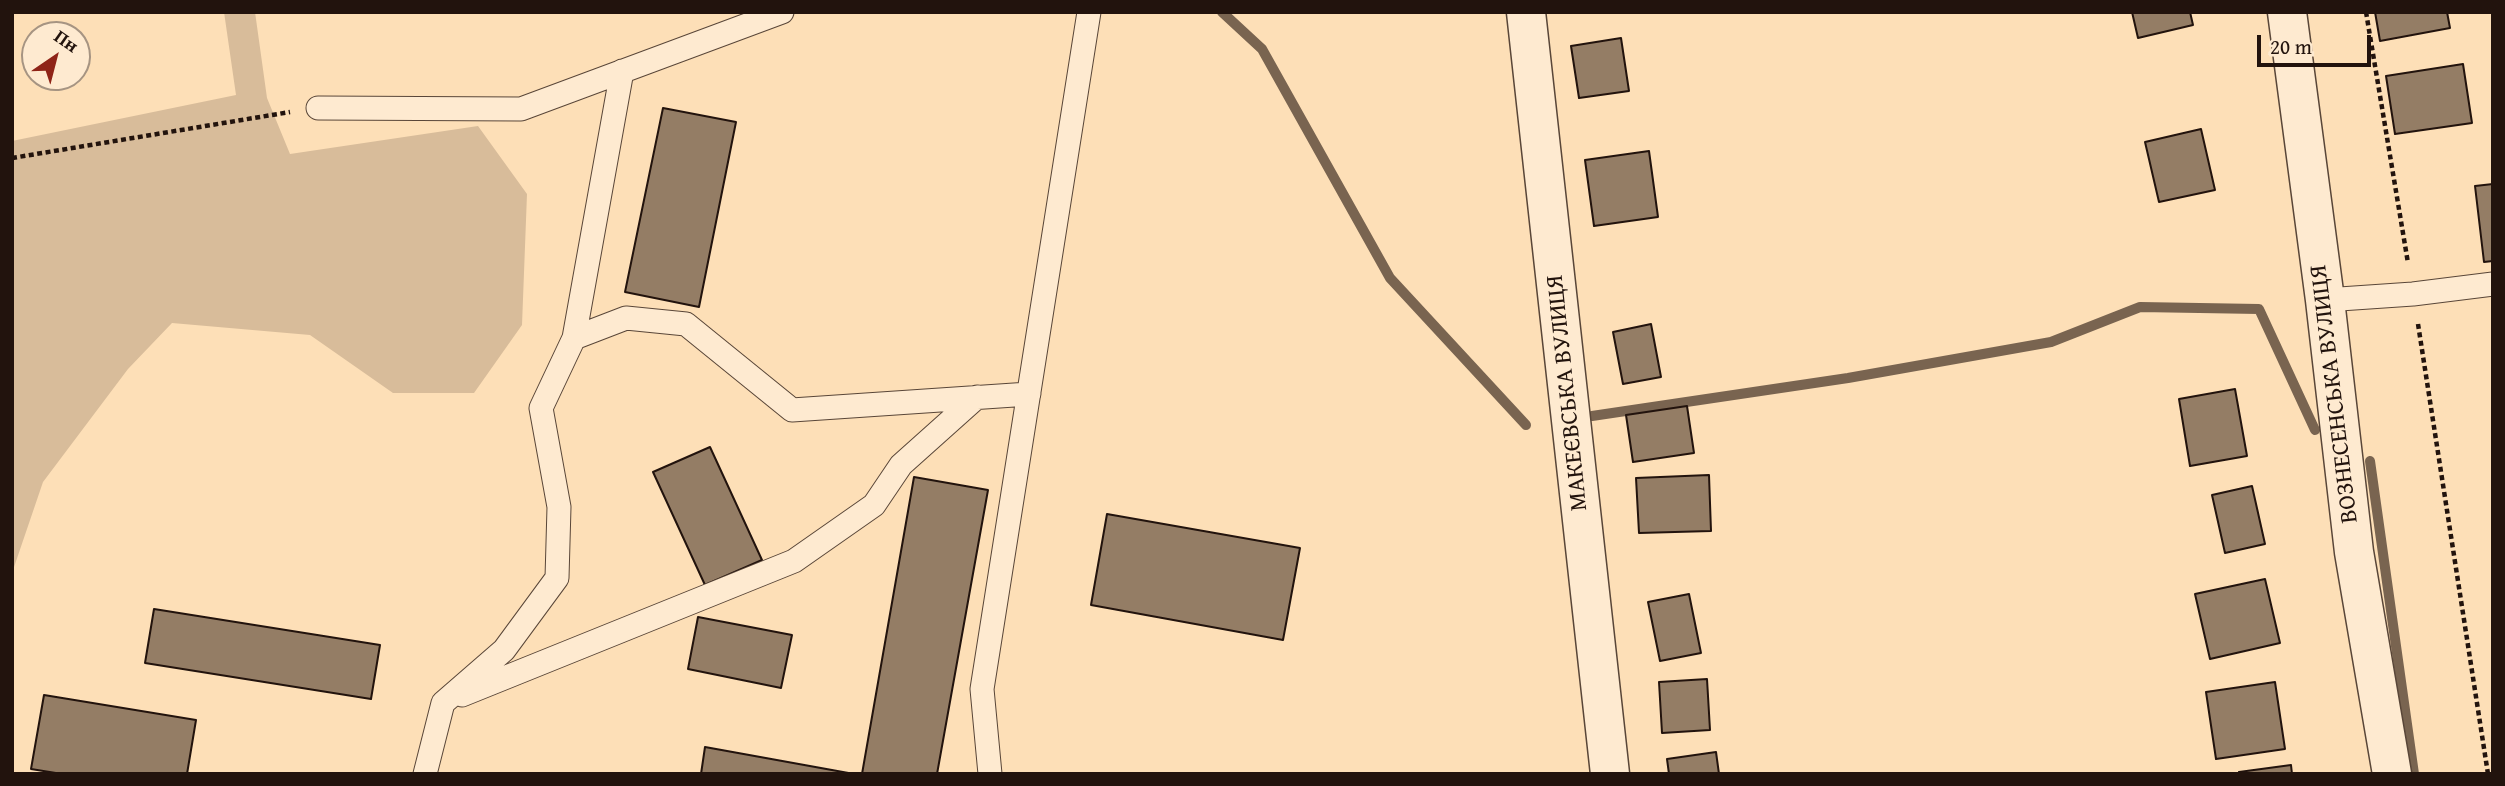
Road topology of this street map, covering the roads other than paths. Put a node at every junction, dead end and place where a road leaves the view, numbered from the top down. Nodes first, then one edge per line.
1 (782, 12) edge
2 (1089, 12) edge
3 (1526, 12) edge
4 (2287, 12) edge
5 (622, 71) junction
6 (318, 108) road end
7 (2493, 284) edge
8 (2325, 300) junction
9 (574, 338) junction
10 (1029, 394) junction
11 (977, 397) junction
12 (443, 703) junction
13 (425, 774) edge
14 (990, 774) edge
15 (1610, 774) edge
16 (2392, 774) edge

1 - 5 lane
2 - 10 lane
3 - 15 street, МАКЕЄВСЬКА ВУЛИЦЯ
4 - 8 street, ВОЗНЕСЕНСЬКА ВУЛИЦЯ
5 - 6 lane
5 - 9 lane
7 - 8 lane
8 - 16 street, ВОЗНЕСЕНСЬКА ВУЛИЦЯ
9 - 11 lane
9 - 12 lane
10 - 11 lane
10 - 14 lane
11 - 12 lane
12 - 13 lane

